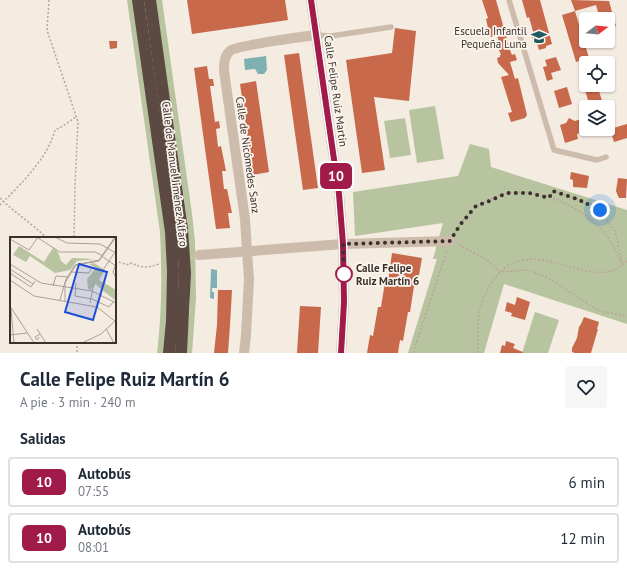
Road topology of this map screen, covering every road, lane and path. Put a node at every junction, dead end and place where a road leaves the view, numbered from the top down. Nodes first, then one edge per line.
1 (49, 0) edge
2 (138, 0) edge
3 (150, 0) edge
4 (311, 0) edge
5 (509, 0) edge
6 (391, 27) dead end
7 (316, 35) junction
8 (76, 116) junction
9 (606, 157) dead end
10 (0, 198) edge
11 (549, 198) junction
12 (3, 202) junction
13 (0, 205) edge
14 (46, 237) edge
15 (74, 237) edge
16 (450, 241) junction
17 (343, 244) junction
18 (247, 251) junction
19 (199, 255) dead end
20 (116, 261) edge
21 (627, 261) edge
22 (159, 264) dead end
23 (623, 266) junction
24 (500, 272) junction
25 (627, 316) edge
26 (170, 353) edge
27 (181, 353) edge
28 (244, 353) edge
29 (341, 353) edge
30 (413, 353) edge
31 (478, 353) edge

1 - 8 path
2 - 26 highway, Calle de Manuel Jiménez Alfaro
3 - 27 highway, Calle de Manuel Jiménez Alfaro
4 - 7 street, Calle Felipe Ruiz Martín
5 - 9 lane
6 - 7 lane
7 - 17 street, Calle Felipe Ruiz Martín
7 - 18 street, Calle de Nicómedes Sanz
8 - 12 path
8 - 15 path
10 - 12 path
11 - 16 path
11 - 23 path
11 - 23 path
12 - 13 path
12 - 14 path
16 - 17 street
16 - 24 path
16 - 30 path
17 - 18 street
17 - 29 street, Calle Felipe Ruiz Martín
18 - 19 street
18 - 28 street, Calle de Nicómedes Sanz
20 - 22 path
21 - 23 path
23 - 24 path
24 - 25 path
24 - 31 path

